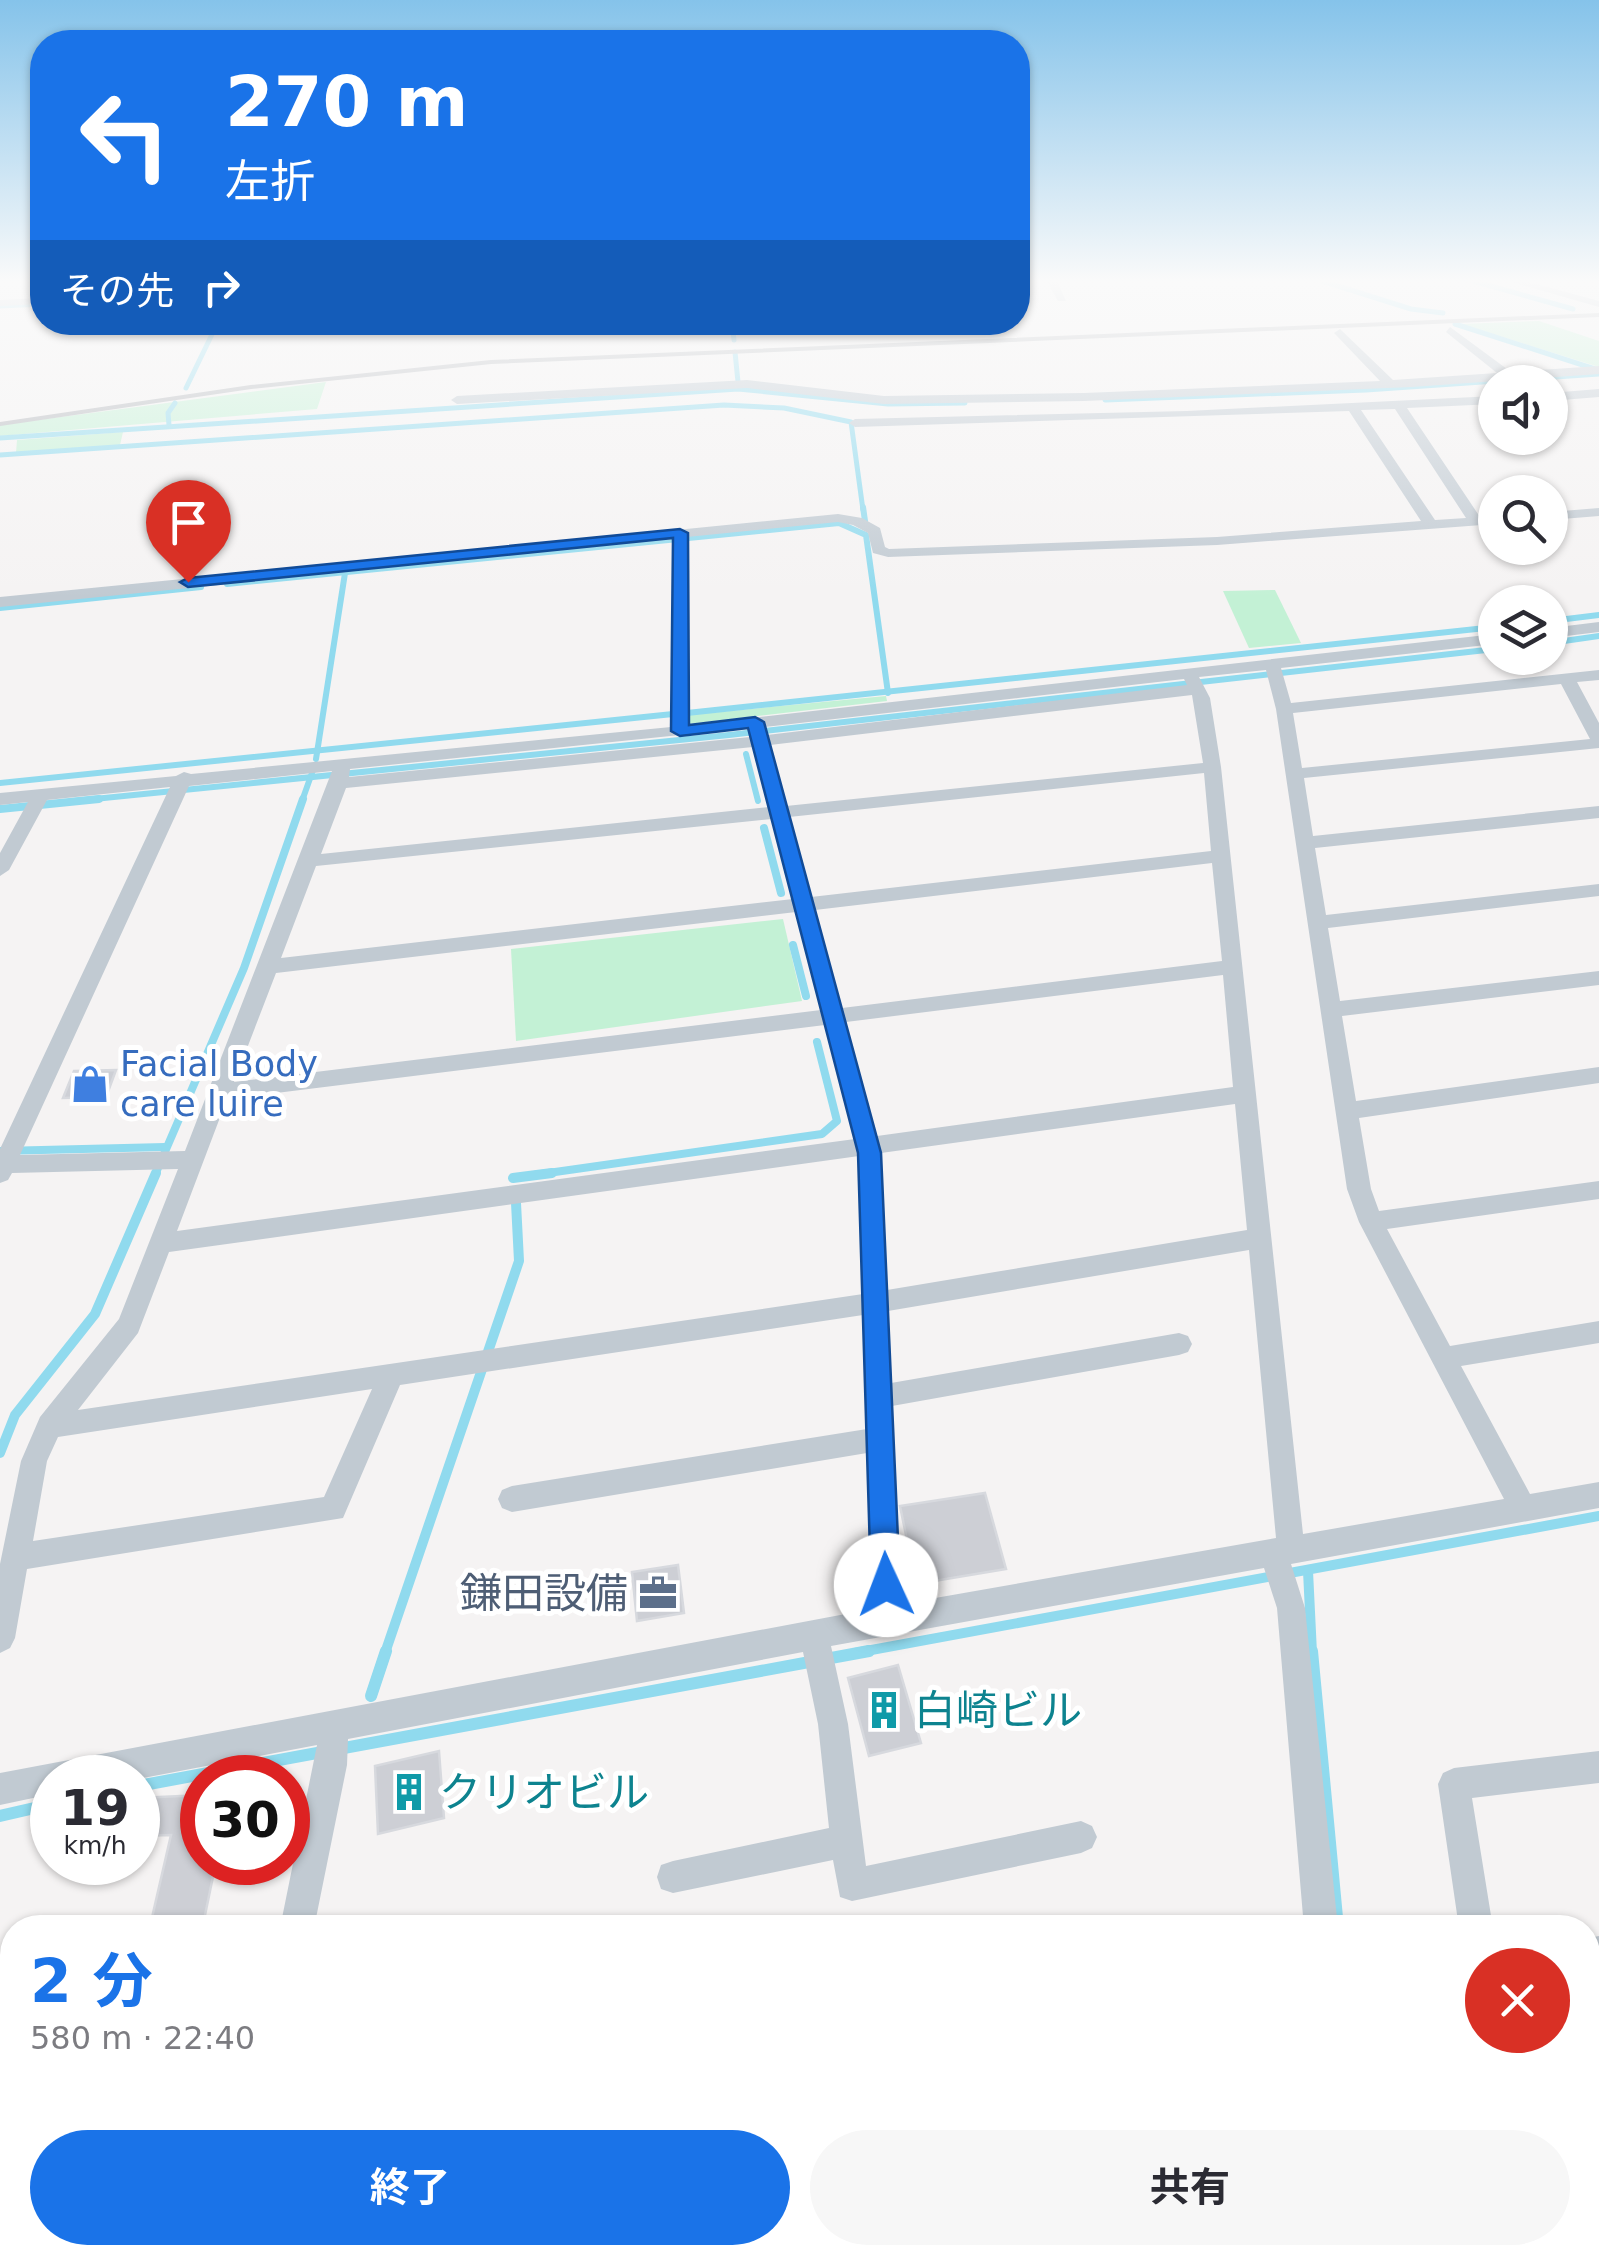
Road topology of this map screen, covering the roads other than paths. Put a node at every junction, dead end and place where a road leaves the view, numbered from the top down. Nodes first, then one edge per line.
1 (698, 387) edge
2 (770, 387) edge
3 (1305, 387) edge
4 (1599, 393) edge
5 (1568, 395) edge
6 (457, 400) dead end
7 (1478, 401) edge
8 (1399, 406) junction
9 (1354, 408) junction
10 (855, 423) dead end
11 (1599, 512) edge
12 (1568, 515) edge
13 (1476, 522) joint
14 (1430, 525) junction
15 (680, 538) junction
16 (0, 602) edge
17 (1568, 634) edge
18 (1593, 635) edge
19 (1478, 641) edge
20 (1274, 669) junction
21 (1599, 675) edge
22 (1567, 679) junction
23 (1194, 681) junction
24 (1284, 709) junction
25 (680, 731) junction
26 (758, 732) junction
27 (1599, 741) edge
28 (1212, 767) junction
29 (341, 772) junction
30 (1294, 774) junction
31 (181, 785) junction
32 (0, 798) edge
33 (38, 801) junction
34 (779, 811) junction
35 (1599, 812) edge
36 (1305, 843) junction
37 (1220, 856) junction
38 (309, 861) junction
39 (0, 870) edge
40 (1599, 890) edge
41 (804, 907) junction
42 (1318, 923) junction
43 (1232, 967) junction
44 (267, 968) junction
45 (1599, 978) edge
46 (1331, 1010) junction
47 (834, 1017) junction
48 (1599, 1075) edge
49 (219, 1092) junction
50 (1246, 1094) junction
51 (1347, 1111) junction
52 (868, 1143) junction
53 (172, 1160) junction
54 (5, 1161) edge
55 (1599, 1190) edge
56 (1371, 1222) junction
57 (1261, 1238) junction
58 (160, 1243) junction
59 (873, 1304) junction
60 (1599, 1332) edge
61 (1179, 1344) dead end
62 (1444, 1358) junction
63 (391, 1374) junction
64 (878, 1397) junction
65 (50, 1426) junction
66 (879, 1439) junction
67 (1599, 1495) edge
68 (512, 1499) dead end
69 (1524, 1508) junction
70 (16, 1557) junction
71 (1281, 1564) junction
72 (887, 1621) junction
73 (0, 1638) edge
74 (818, 1653) junction
75 (332, 1742) junction
76 (160, 1765) edge
77 (1599, 1767) edge
78 (30, 1784) edge
79 (0, 1790) edge
80 (1081, 1837) dead end
81 (846, 1841) junction
82 (673, 1877) dead end
83 (299, 1915) edge
84 (1320, 1915) edge
85 (1474, 1915) edge

1 - 6 street
2 - 3 street
4 - 5 street
7 - 8 street
8 - 9 street
8 - 13 street
9 - 10 street
9 - 14 street
11 - 12 street
13 - 14 street
14 - 15 street
15 - 16 street
15 - 25 street
17 - 18 street
19 - 20 street
20 - 23 street
20 - 24 street
21 - 22 street
22 - 24 street
22 - 27 street
23 - 26 street
23 - 28 street
24 - 30 street
25 - 26 street
25 - 29 street
26 - 29 street
26 - 34 street
27 - 30 street
28 - 34 street
28 - 37 street
29 - 31 street
29 - 38 street
30 - 36 street
31 - 33 street
31 - 54 street
32 - 33 street
33 - 39 street
34 - 38 street
34 - 41 street
35 - 36 street
36 - 42 street
37 - 41 street
37 - 43 street
38 - 44 street
40 - 42 street
41 - 44 street
41 - 47 street
42 - 46 street
43 - 47 street
43 - 50 street
44 - 49 street
45 - 46 street
46 - 51 street
47 - 49 street
47 - 52 street
48 - 51 street
49 - 53 street
50 - 52 street
50 - 57 street
51 - 56 street
52 - 58 street
52 - 59 street
53 - 54 street
53 - 58 street
55 - 56 street
56 - 62 street
57 - 59 street
57 - 71 street
58 - 65 street
59 - 63 street
59 - 64 street
60 - 62 street
61 - 64 street
62 - 69 street
63 - 65 street
63 - 70 street
64 - 66 street
65 - 70 street
66 - 68 street
66 - 72 street
67 - 69 street
69 - 71 street
70 - 73 street
71 - 72 street
71 - 84 street
72 - 74 street
74 - 75 street
74 - 81 street
75 - 76 street
75 - 83 street
77 - 85 street
78 - 79 street
80 - 81 street
81 - 82 street

